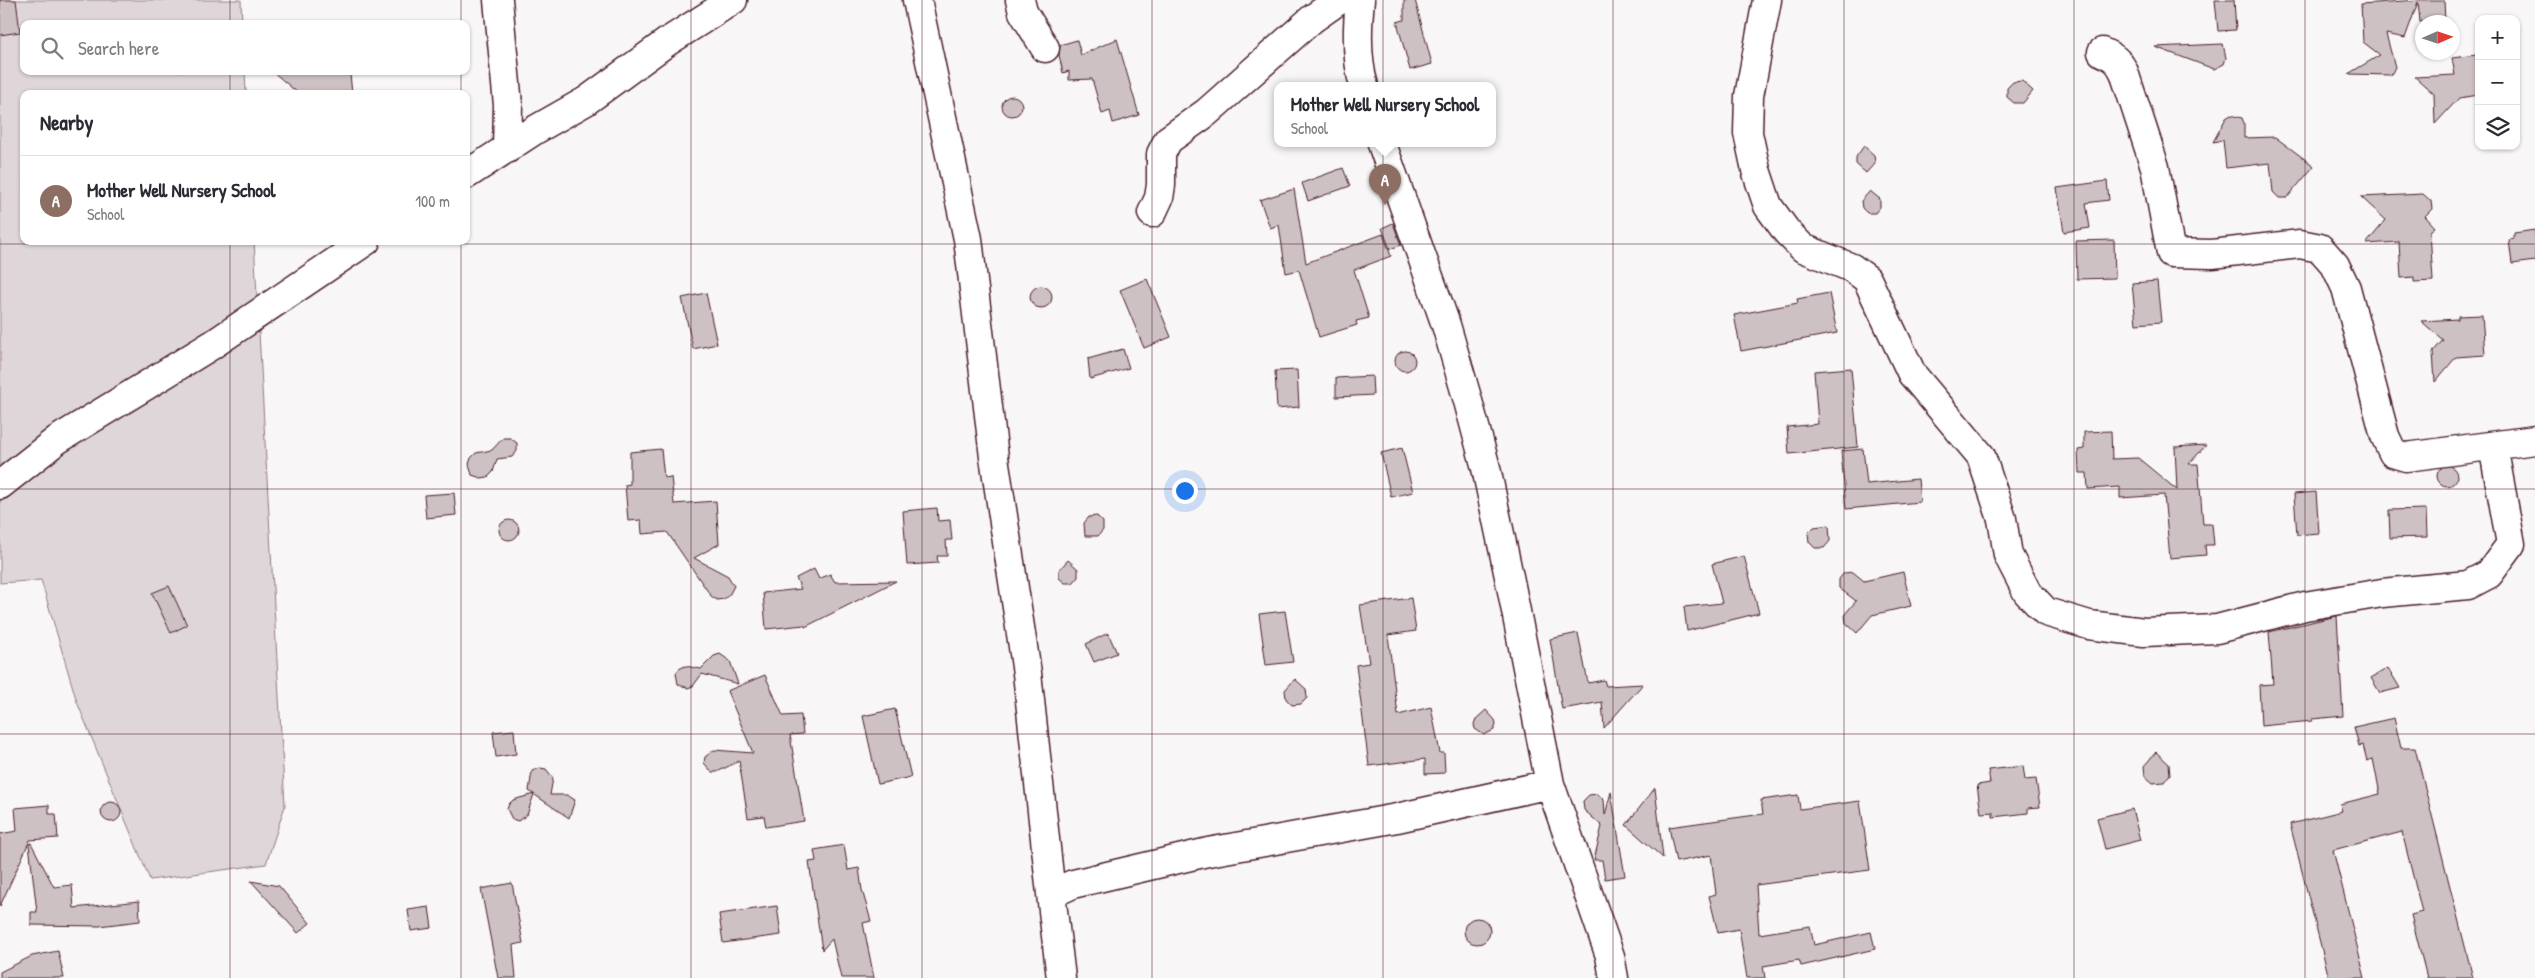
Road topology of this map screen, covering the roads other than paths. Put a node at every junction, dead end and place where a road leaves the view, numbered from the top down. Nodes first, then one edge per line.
1 (498, 0) edge
2 (733, 0) edge
3 (916, 0) edge
4 (1020, 0) edge
5 (1339, 0) edge
6 (1360, 0) edge
7 (1767, 0) edge
8 (1045, 48) dead end
9 (2102, 52) dead end
10 (1364, 82) edge
11 (1383, 147) edge
12 (507, 149) junction
13 (470, 172) edge
14 (1152, 213) dead end
15 (360, 245) edge
16 (2535, 440) edge
17 (2493, 446) junction
18 (0, 484) edge
19 (1550, 784) junction
20 (1051, 894) junction
21 (1061, 978) edge
22 (1614, 978) edge

1 - 12 street
2 - 12 street
3 - 20 street
4 - 8 street
5 - 14 street
6 - 10 street
7 - 17 street
9 - 17 street
11 - 19 street
12 - 13 street
15 - 18 street
16 - 17 street
19 - 20 street
19 - 22 street
20 - 21 street

